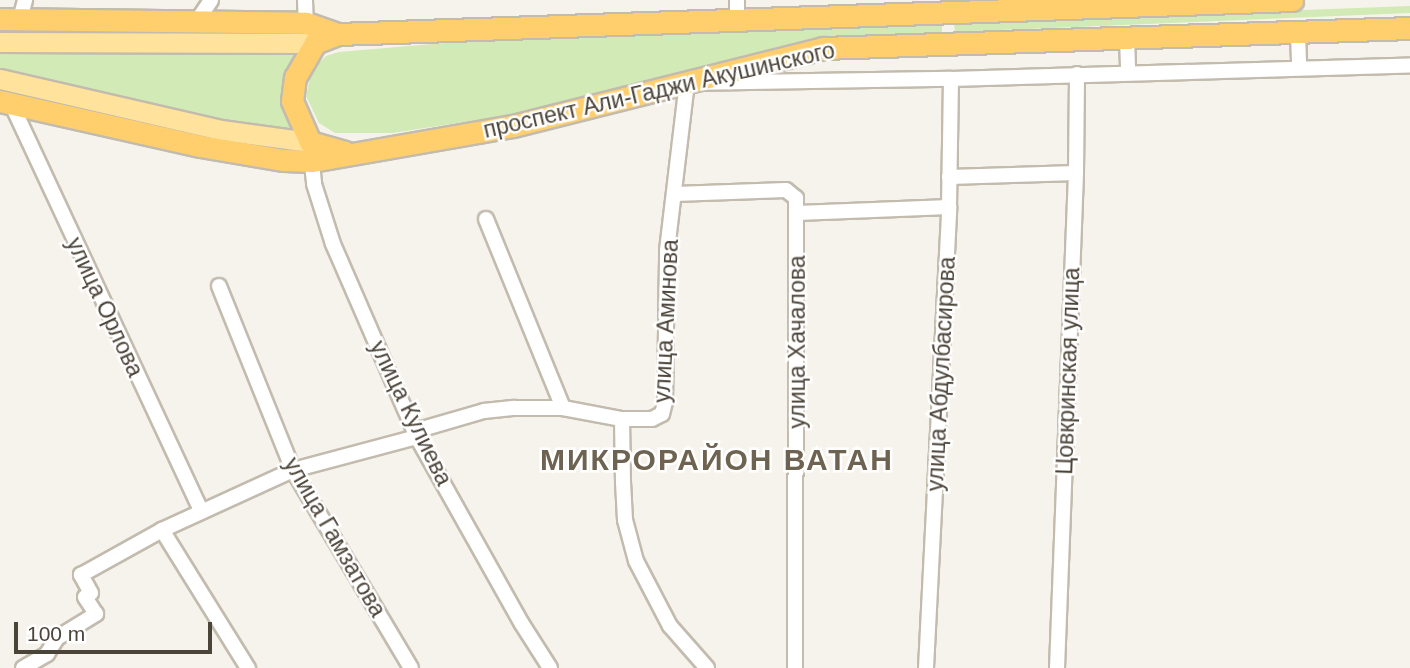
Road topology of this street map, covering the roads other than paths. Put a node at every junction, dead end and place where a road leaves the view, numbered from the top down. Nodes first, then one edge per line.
1 (211, 0) edge
2 (304, 0) edge
3 (1292, 0) edge
4 (737, 9) edge
5 (941, 12) junction
6 (15, 13) edge
7 (197, 21) junction
8 (306, 23) junction
9 (1410, 28) edge
10 (1298, 33) junction
11 (338, 34) junction
12 (1127, 38) junction
13 (0, 42) edge
14 (315, 43) junction
15 (942, 44) junction
16 (1410, 65) edge
17 (1299, 68) junction
18 (1128, 73) junction
19 (1077, 74) junction
20 (0, 79) edge
21 (951, 79) junction
22 (687, 83) junction
23 (6, 102) edge
24 (311, 152) junction
25 (1076, 173) junction
26 (949, 177) junction
27 (675, 194) junction
28 (949, 207) junction
29 (798, 213) junction
30 (486, 219) dead end
31 (219, 286) dead end
32 (563, 408) junction
33 (622, 419) junction
34 (417, 437) junction
35 (293, 470) junction
36 (201, 511) junction
37 (162, 530) junction
38 (23, 668) edge
39 (248, 668) edge
40 (411, 668) edge
41 (551, 668) edge
42 (707, 668) edge
43 (794, 668) edge
44 (926, 668) edge
45 (1057, 668) edge

1 - 7 street
2 - 8 street
3 - 5 highway, проспект Али-Гаджи Акушинского
4 - 5 highway, проспект Али-Гаджи Акушинского
4 - 11 highway, проспект Али-Гаджи Акушинского
5 - 15 highway
6 - 7 highway, проспект Али-Гаджи Акушинского
7 - 8 highway, проспект Али-Гаджи Акушинского
8 - 11 highway, проспект Али-Гаджи Акушинского
9 - 10 highway, проспект Али-Гаджи Акушинского
10 - 12 highway, проспект Али-Гаджи Акушинского
10 - 17 street
11 - 14 highway
12 - 15 highway, проспект Али-Гаджи Акушинского
12 - 18 street
13 - 14 main road
14 - 24 highway
15 - 22 highway, проспект Али-Гаджи Акушинского
16 - 17 street
17 - 18 street
18 - 19 street
19 - 21 street
19 - 25 street, Цовкринская улица
20 - 24 main road
21 - 22 street
21 - 26 street, улица Абдулбасирова
22 - 24 highway, проспект Али-Гаджи Акушинского
22 - 27 street, улица Аминова
23 - 24 highway
23 - 36 street, улица Орлова
24 - 34 street, улица Кулиева
25 - 26 street
25 - 45 street, Цовкринская улица
26 - 28 street, улица Абдулбасирова
27 - 29 street, улица Хачалова
27 - 33 street, улица Аминова
28 - 29 street
28 - 44 street, улица Абдулбасирова
29 - 43 street, улица Хачалова
30 - 32 street
31 - 35 street, улица Гамзатова
32 - 33 street
32 - 34 street
33 - 42 street, улица Аминова
34 - 35 street
34 - 41 street, улица Кулиева
35 - 36 street
35 - 40 street, улица Гамзатова
36 - 37 street
37 - 38 street
37 - 39 street

